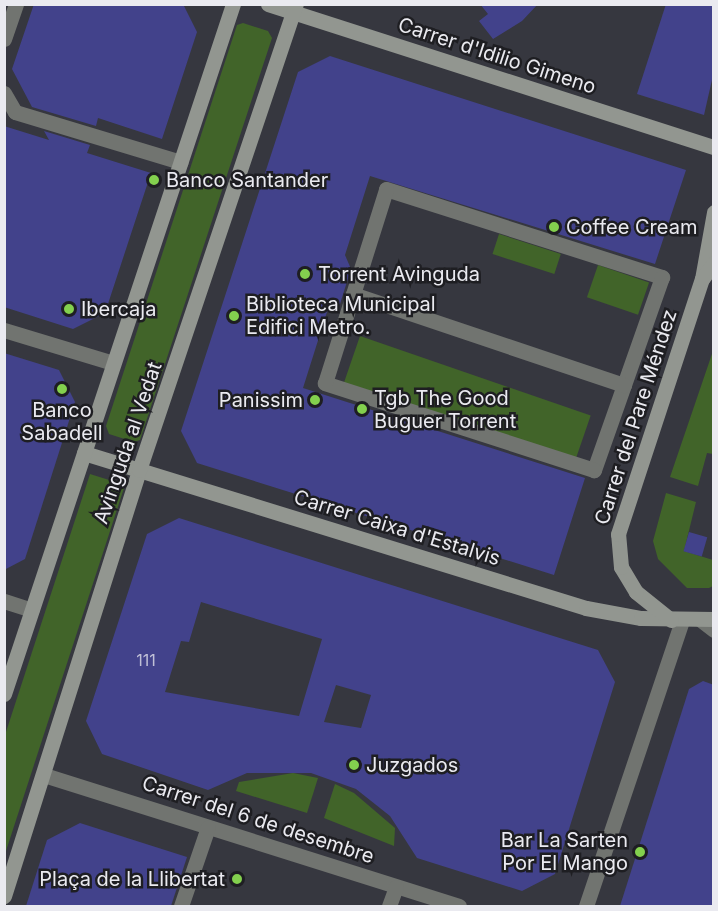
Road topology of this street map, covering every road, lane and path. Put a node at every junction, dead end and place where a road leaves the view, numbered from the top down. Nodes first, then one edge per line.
1 (15, 4) edge
2 (233, 4) edge
3 (268, 4) edge
4 (294, 8) edge
5 (4, 39) edge
6 (4, 93) edge
7 (714, 147) edge
8 (181, 162) junction
9 (714, 212) edge
10 (714, 263) edge
11 (702, 279) junction
12 (353, 294) junction
13 (4, 330) edge
14 (113, 363) junction
15 (624, 385) junction
16 (84, 453) junction
17 (139, 470) junction
18 (4, 601) edge
19 (32, 610) junction
20 (676, 620) junction
21 (710, 623) edge
22 (4, 694) edge
23 (44, 775) junction
24 (208, 827) junction
25 (396, 887) junction
26 (4, 896) edge
27 (181, 906) edge
28 (389, 906) edge
29 (459, 906) edge
30 (586, 906) edge

1 - 5 street
2 - 8 street, Avinguda al Vedat
3 - 4 street, Carrer d'Idilio Gimeno
4 - 7 street, Carrer d'Idilio Gimeno
4 - 17 street, Avinguda al Vedat
6 - 8 street
8 - 14 street, Avinguda al Vedat
9 - 11 street, Carrer del Pare Méndez
10 - 11 street, Carrer del Pare Méndez
11 - 20 street, Carrer del Pare Méndez
12 - 15 street
12 - 15 street
12 - 15 street
13 - 14 street
14 - 16 street, Avinguda al Vedat
16 - 17 street, Carrer Caixa d'Estalvis
16 - 19 street, Avinguda al Vedat
17 - 20 street, Carrer Caixa d'Estalvis
17 - 23 street, Avinguda al Vedat
18 - 19 street
19 - 22 street, Avinguda al Vedat
20 - 21 street, Carrer Caixa d'Estalvis
20 - 30 street
23 - 24 street, Carrer del 6 de desembre
23 - 26 street, Avinguda al Vedat
24 - 25 street, Carrer del 6 de desembre
24 - 27 street
25 - 28 street
25 - 29 street, Carrer del 6 de desembre

